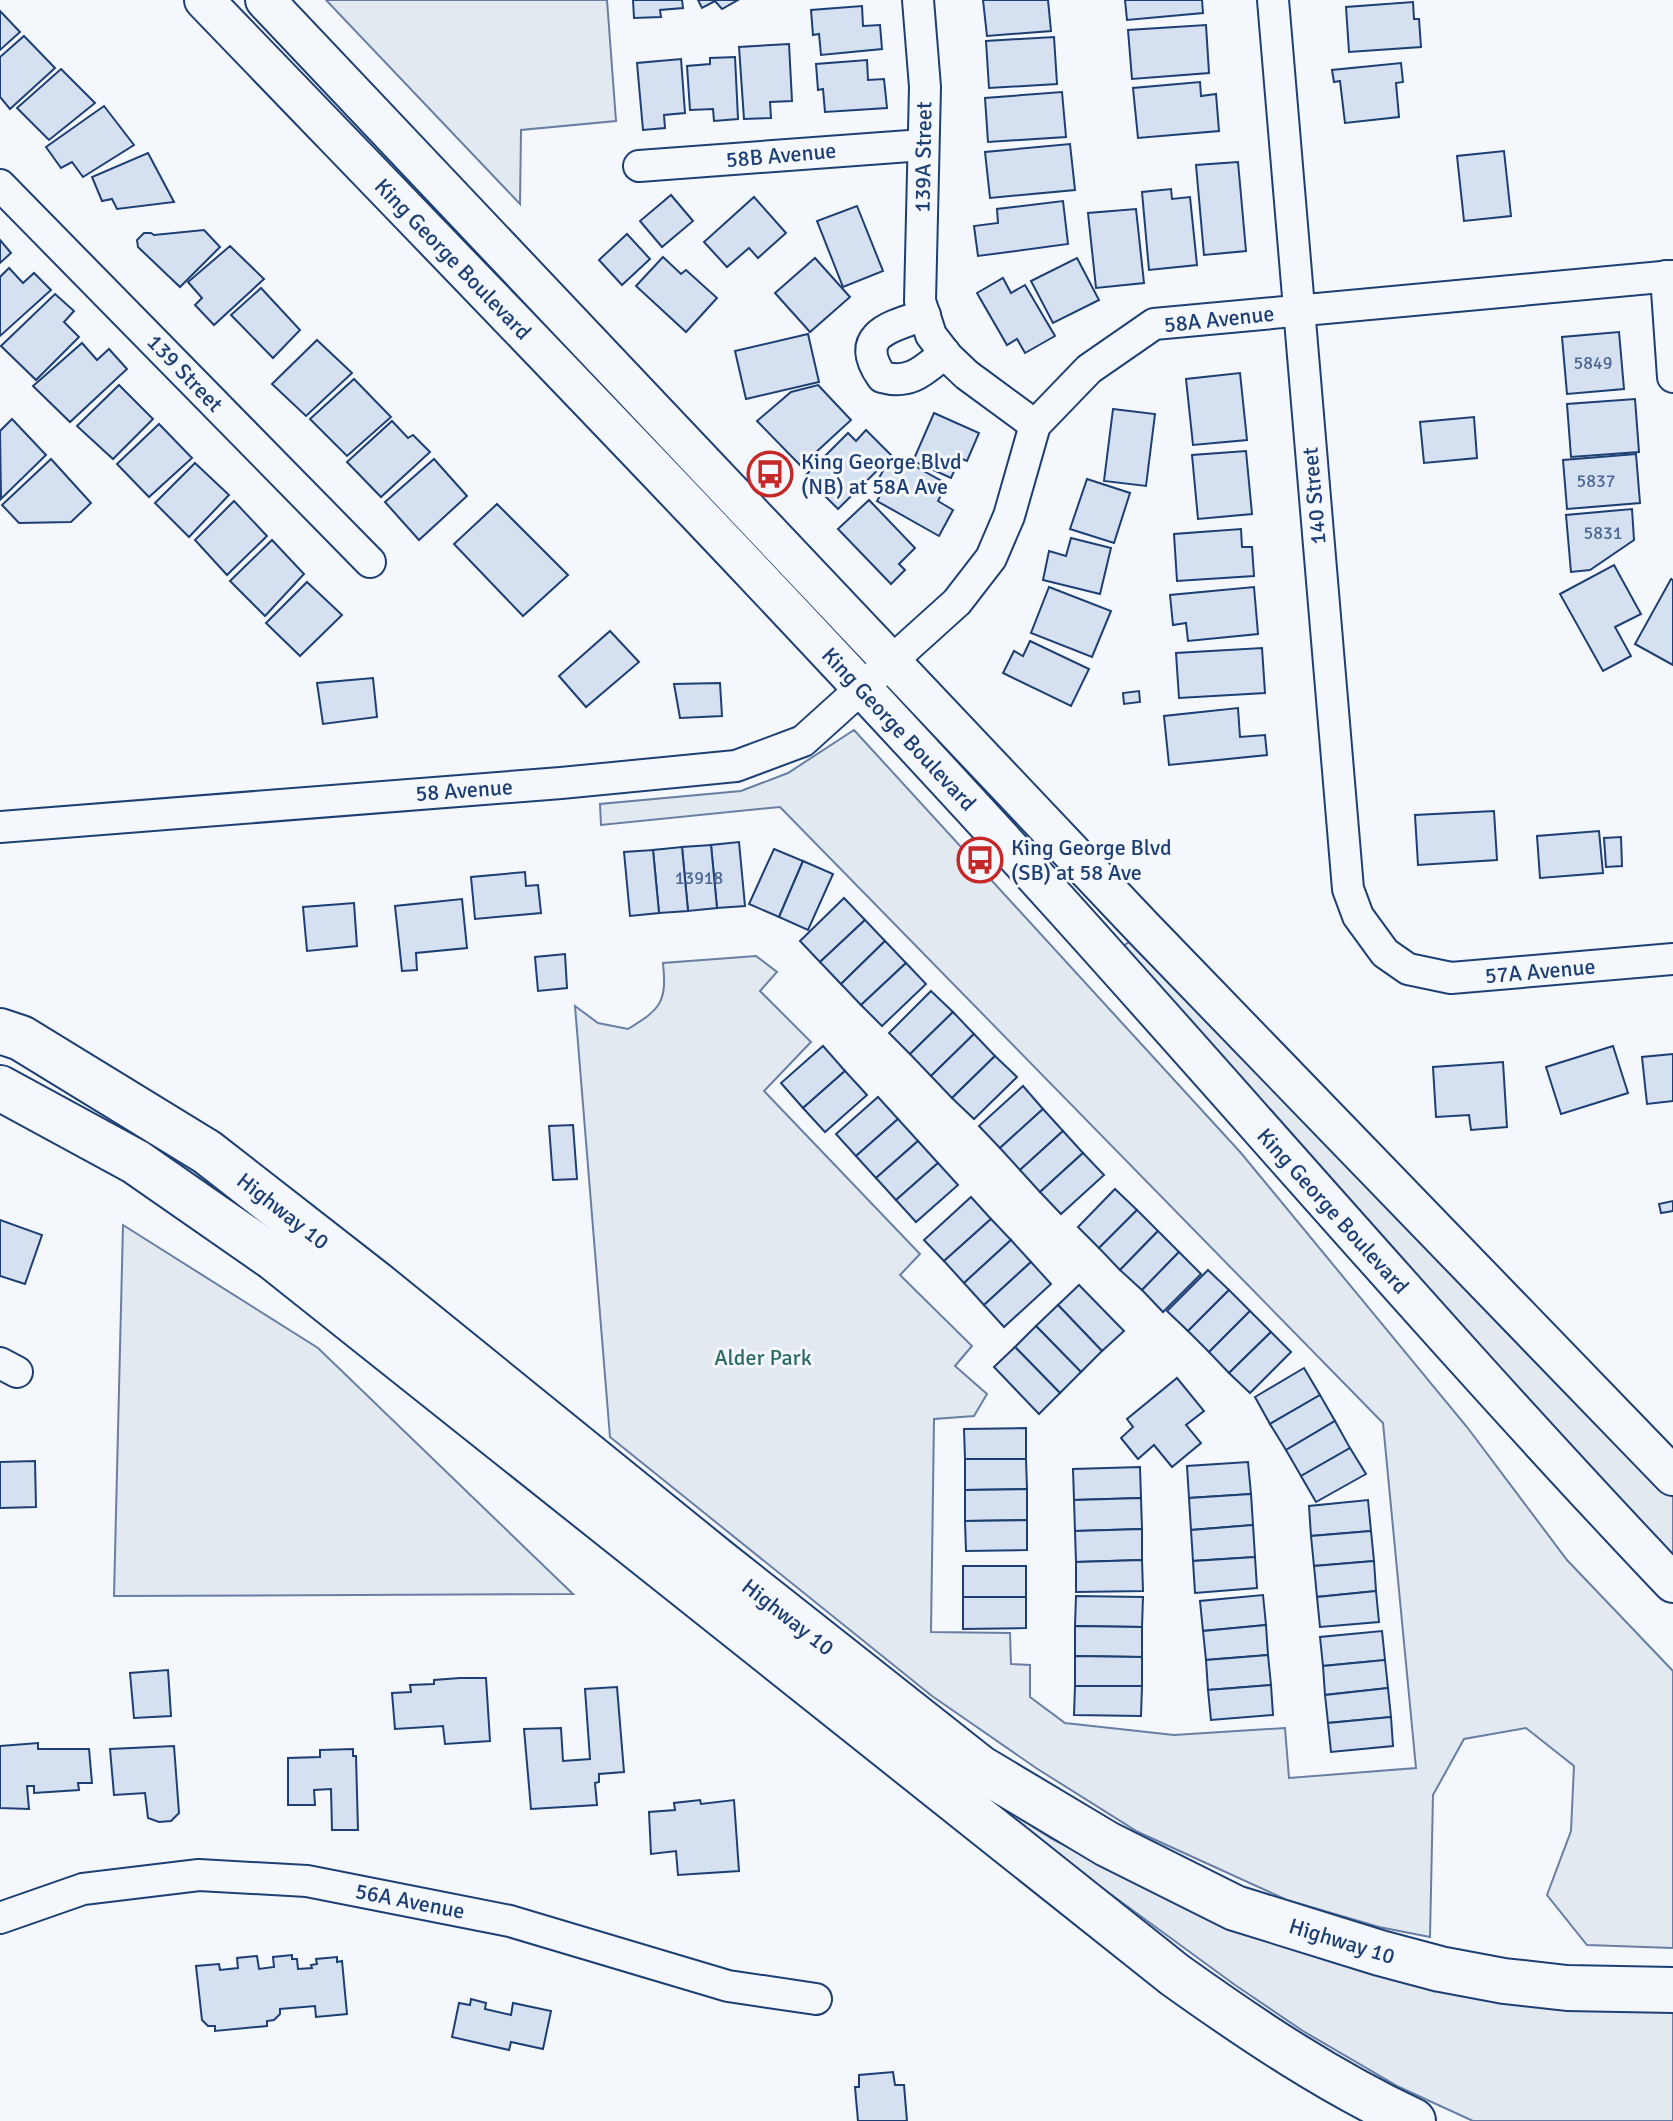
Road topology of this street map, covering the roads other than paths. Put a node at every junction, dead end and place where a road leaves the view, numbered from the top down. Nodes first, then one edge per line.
1 (204, 0) edge
2 (265, 0) edge
3 (918, 0) edge
4 (1273, 0) edge
5 (923, 145) junction
6 (639, 166) dead end
7 (0, 185) edge
8 (1670, 276) edge
9 (1298, 311) junction
10 (925, 315) junction
11 (945, 353) junction
12 (1673, 377) edge
13 (1035, 425) junction
14 (370, 562) dead end
15 (893, 661) junction
16 (862, 688) junction
17 (0, 827) edge
18 (1673, 959) edge
19 (1408, 969) joint
20 (0, 1031) edge
21 (0, 1088) edge
22 (1673, 1476) edge
23 (1673, 1583) edge
24 (0, 1918) edge
25 (1673, 1990) edge
26 (816, 1999) dead end
27 (1413, 2121) edge

1 - 16 main road, King George Boulevard
2 - 15 main road, King George Boulevard
3 - 5 street, 139A Street
4 - 9 street, 140 Street
5 - 6 street, 58B Avenue
5 - 10 street, 139A Street
7 - 14 street, 139 Street
8 - 9 street, 58A Avenue
8 - 12 street
9 - 13 street, 58A Avenue
9 - 19 street, 140 Street
10 - 11 street, 139A Street
10 - 11 street
11 - 13 street, 139A Street
13 - 15 street, 58A Avenue
15 - 16 street, 58 Avenue
15 - 22 main road, King George Boulevard
16 - 17 street, 58 Avenue
16 - 23 main road, King George Boulevard
18 - 19 street, 57A Avenue
20 - 25 highway, Highway 10
21 - 27 highway, Highway 10
24 - 26 street, 56A Avenue

